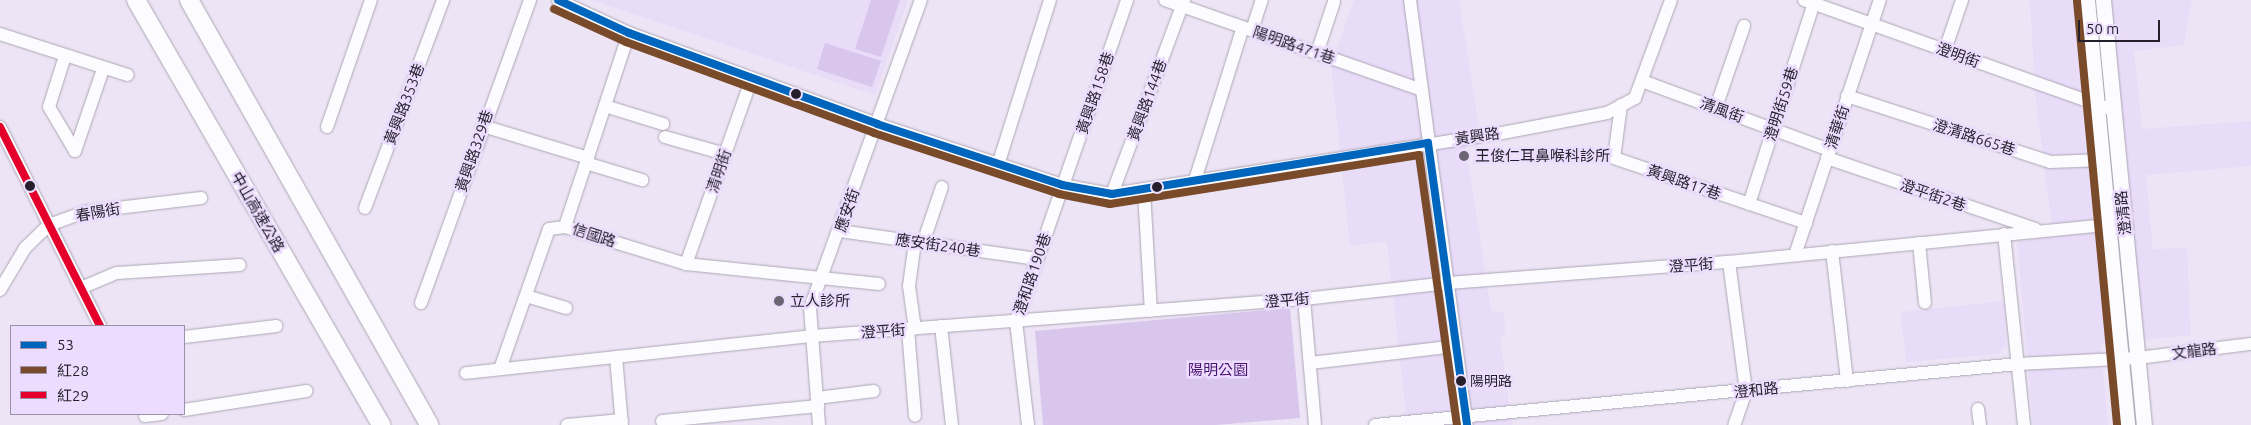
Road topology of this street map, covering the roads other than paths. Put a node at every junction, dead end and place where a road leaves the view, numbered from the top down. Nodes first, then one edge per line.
1 (136, 0) edge
2 (189, 0) edge
3 (371, 0) edge
4 (443, 0) edge
5 (530, 0) edge
6 (921, 0) edge
7 (1050, 0) edge
8 (1127, 0) edge
9 (1165, 0) edge
10 (1262, 0) edge
11 (1410, 0) edge
12 (1671, 0) edge
13 (1880, 0) edge
14 (1962, 0) edge
15 (2087, 0) edge
16 (2103, 0) edge
17 (565, 2) edge
18 (1334, 2) dead end
19 (1809, 2) edge
20 (1183, 3) edge
21 (1872, 24) junction
22 (1744, 26) dead end
23 (1248, 29) junction
24 (629, 33) junction
25 (0, 34) edge
26 (1945, 50) junction
27 (1317, 53) junction
28 (64, 56) junction
29 (104, 68) junction
30 (128, 75) dead end
31 (752, 78) junction
32 (1642, 81) junction
33 (1422, 90) junction
34 (1847, 96) junction
35 (1621, 105) junction
36 (2098, 105) junction
37 (605, 106) junction
38 (1716, 107) junction
39 (2113, 110) junction
40 (877, 124) junction
41 (483, 126) junction
42 (0, 127) edge
43 (327, 127) dead end
44 (1773, 129) junction
45 (1428, 143) junction
46 (725, 154) junction
47 (1828, 154) junction
48 (587, 160) junction
49 (2103, 160) junction
50 (998, 165) junction
51 (642, 180) dead end
52 (1194, 180) junction
53 (1062, 185) junction
54 (942, 187) dead end
55 (1144, 191) junction
56 (1112, 194) junction
57 (201, 198) dead end
58 (1749, 204) junction
59 (365, 208) dead end
60 (1806, 223) junction
61 (50, 225) junction
62 (2109, 225) junction
63 (565, 227) junction
64 (840, 231) junction
65 (2039, 231) junction
66 (2004, 234) junction
67 (919, 243) junction
68 (1919, 243) junction
69 (1832, 251) junction
70 (1795, 255) junction
71 (1037, 260) junction
72 (1729, 262) junction
73 (686, 264) junction
74 (240, 265) dead end
75 (822, 277) junction
76 (1448, 283) junction
77 (878, 284) dead end
78 (82, 288) junction
79 (0, 290) edge
80 (526, 296) junction
81 (1304, 299) junction
82 (421, 303) dead end
83 (1925, 303) dead end
84 (566, 308) dead end
85 (1152, 311) junction
86 (1016, 321) junction
87 (100, 325) edge
88 (276, 326) dead end
89 (941, 326) junction
90 (912, 329) junction
91 (812, 336) junction
92 (185, 337) edge
93 (2251, 344) edge
94 (1456, 346) junction
95 (616, 357) junction
96 (2138, 358) junction
97 (2121, 359) junction
98 (1310, 363) junction
99 (2018, 364) junction
100 (500, 369) junction
101 (466, 373) dead end
102 (1847, 381) junction
103 (307, 391) dead end
104 (874, 391) dead end
105 (1746, 391) junction
106 (818, 402) junction
107 (1978, 409) dead end
108 (185, 410) edge
109 (158, 415) edge
110 (914, 416) dead end
111 (144, 418) edge
112 (662, 421) dead end
113 (1467, 421) edge
114 (622, 422) edge
115 (381, 425) edge
116 (428, 425) edge
117 (568, 425) edge
118 (820, 425) edge
119 (952, 425) edge
120 (1028, 425) edge
121 (1315, 425) edge
122 (1375, 425) edge
123 (1734, 425) edge
124 (1980, 425) edge
125 (2024, 425) edge
126 (2127, 425) edge
127 (2144, 425) edge

1 - 115 highway, 中山高速公路
2 - 116 highway
3 - 43 street
4 - 59 street, 黃興路353巷
5 - 41 street, 黃興路329巷
6 - 40 street, 應安街
7 - 50 street
8 - 53 street, 黃興路158巷
9 - 20 street, 陽明路471巷
10 - 23 street
11 - 33 street
12 - 32 street, 黃興路
13 - 21 street, 清華街
14 - 26 street
15 - 36 main road, 澄清路
16 - 39 main road, 澄清路
17 - 24 street, 黃興路
18 - 27 street
19 - 21 street, 澄明街
19 - 44 street, 澄明街59巷
20 - 23 street, 陽明路471巷
20 - 56 street, 黃興路144巷
21 - 26 street, 澄明街
21 - 34 street, 清華街
22 - 38 street
23 - 27 street, 陽明路471巷
23 - 52 street
24 - 31 street, 黃興路
24 - 37 street, 信國路
25 - 28 street
26 - 36 street, 澄明街
27 - 33 street, 陽明路471巷
28 - 29 street
28 - 29 street
29 - 30 street
31 - 40 street, 黃興路
31 - 46 street, 清明街
32 - 35 street, 黃興路
32 - 38 street, 清風街
33 - 45 street
34 - 47 street, 清華街
34 - 49 street, 澄清路665巷
35 - 45 street, 黃興路
35 - 58 street, 黃興路17巷
36 - 39 street, 澄明街
36 - 49 main road, 澄清路
37 - 46 street
37 - 48 street, 信國路
38 - 44 street, 清風街
39 - 96 main road, 澄清路
40 - 50 street, 黃興路
40 - 64 street, 應安街
41 - 48 street
41 - 82 street, 黃興路329巷
42 - 61 street
44 - 47 street, 清風街
44 - 58 street, 澄明街59巷
45 - 52 street, 黃興路
45 - 76 street
46 - 73 street, 清明街
47 - 60 street, 清華街
47 - 65 street, 澄平街2巷
48 - 51 street
48 - 63 street, 信國路
49 - 62 main road, 澄清路
50 - 53 street, 黃興路
52 - 55 street, 黃興路
53 - 56 street, 黃興路
53 - 71 street, 澄和路190巷
54 - 67 street
55 - 56 street, 黃興路
55 - 85 street
57 - 61 street, 春陽街
58 - 60 street, 黃興路17巷
60 - 70 street, 清華街
61 - 78 street
61 - 79 street, 春陽街
62 - 65 street, 澄平街
62 - 97 main road, 澄清路
63 - 73 street, 信國路
63 - 80 street
64 - 67 street, 應安街240巷
64 - 75 street, 應安街
65 - 66 street, 澄平街
66 - 68 street, 澄平街
66 - 99 street
67 - 71 street, 應安街240巷
67 - 90 street
68 - 69 street, 澄平街
68 - 83 street
69 - 70 street, 澄平街
69 - 102 street
70 - 72 street, 澄平街
71 - 86 street, 澄和路190巷
72 - 76 street, 澄平街
72 - 105 street
73 - 75 street, 信國路
74 - 78 street
75 - 77 street, 信國路
75 - 91 street, 應安街
76 - 81 street, 澄平街
76 - 94 street
78 - 87 street
80 - 84 street
80 - 100 street
81 - 85 street, 澄平街
81 - 98 street
85 - 86 street, 澄平街
86 - 89 street, 澄平街
86 - 120 street, 澄和路190巷
88 - 92 street
89 - 90 street, 澄平街
89 - 119 street
90 - 91 street, 澄平街
90 - 110 street
91 - 95 street, 澄平街
91 - 106 street, 應安街
93 - 96 street, 文龍路
94 - 98 street
94 - 113 street
95 - 100 street, 澄平街
95 - 114 street
96 - 97 street, 澄和路
96 - 127 main road, 澄清路
97 - 99 street, 澄和路
97 - 126 main road, 澄清路
98 - 121 street
99 - 102 street, 澄和路
99 - 125 street
100 - 101 street, 澄平街
102 - 105 street, 澄和路
103 - 108 street
104 - 106 street
105 - 113 street, 澄和路
105 - 123 street
106 - 112 street
106 - 118 street, 應安街
107 - 124 street
109 - 111 street
113 - 122 street, 澄和路
114 - 117 street

